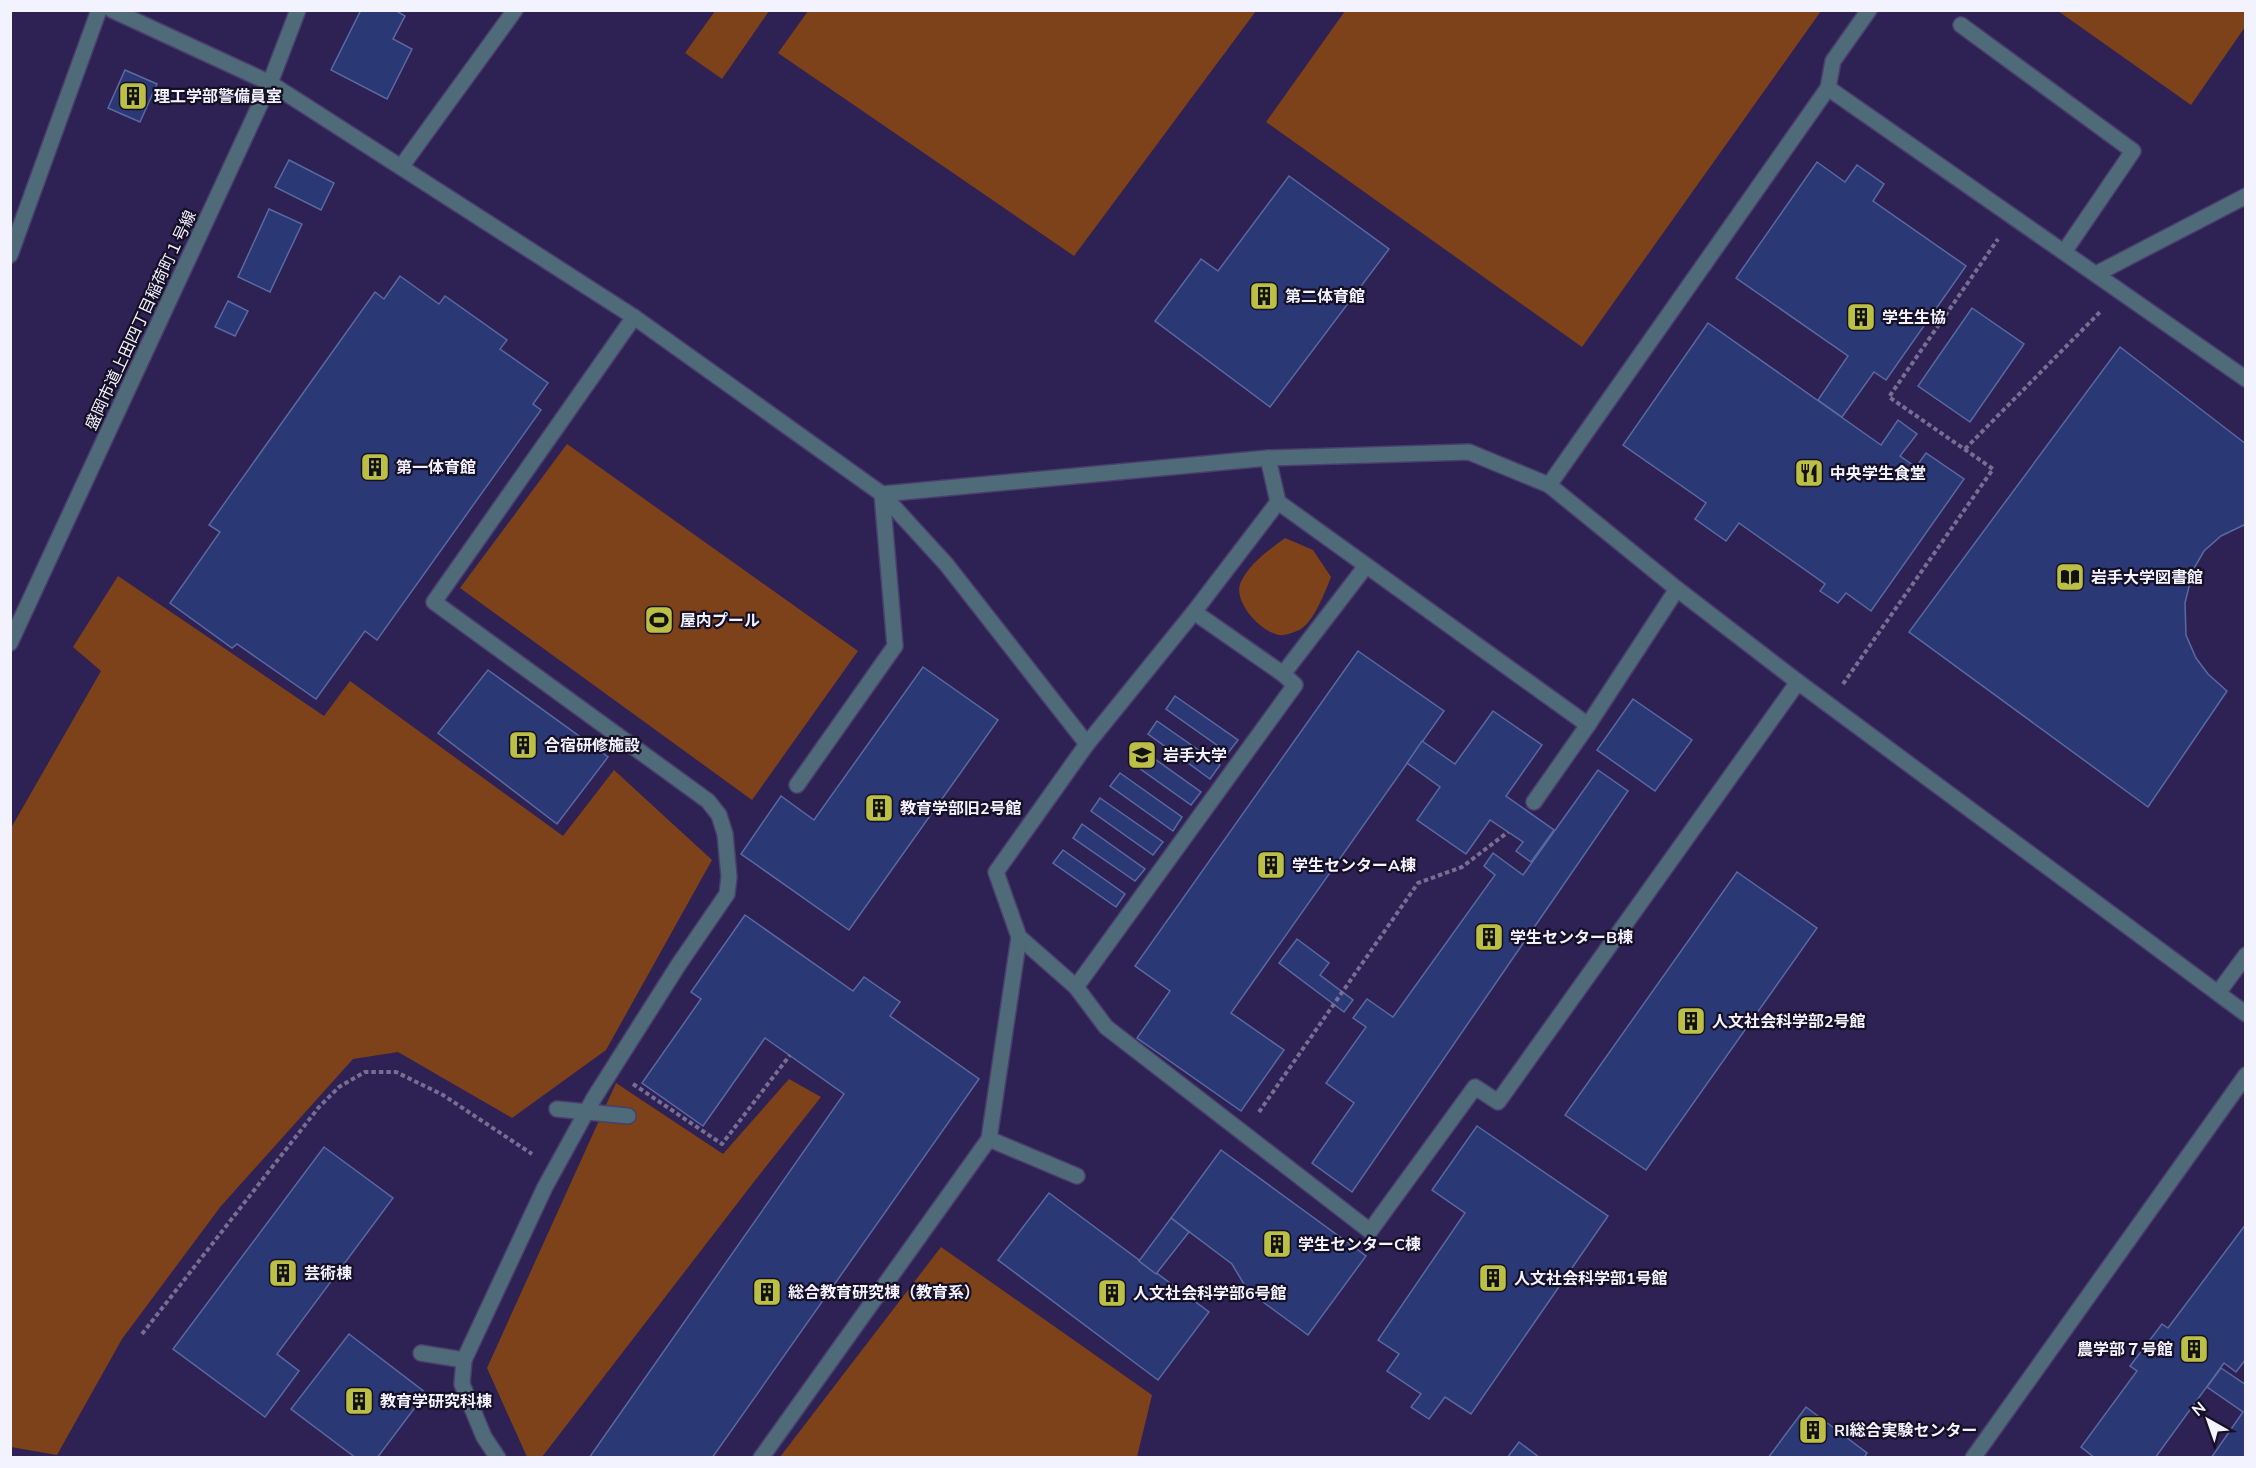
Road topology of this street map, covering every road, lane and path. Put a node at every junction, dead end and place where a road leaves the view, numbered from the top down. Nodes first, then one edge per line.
1 (99, 10) edge
2 (112, 10) edge
3 (298, 10) edge
4 (515, 10) edge
5 (1869, 10) edge
6 (1961, 26) dead end
7 (270, 83) junction
8 (1828, 88) junction
9 (400, 167) junction
10 (2246, 196) edge
11 (2014, 217) junction
12 (2064, 252) junction
13 (10, 255) edge
14 (2096, 274) junction
15 (2121, 291) junction
16 (634, 317) junction
17 (2246, 379) edge
18 (1965, 449) junction
19 (1268, 458) junction
20 (1549, 485) junction
21 (882, 494) junction
22 (1278, 502) junction
23 (1366, 566) junction
24 (1677, 589) junction
25 (1194, 612) junction
26 (10, 643) edge
27 (1283, 674) junction
28 (1798, 682) junction
29 (1829, 705) junction
30 (1588, 725) junction
31 (1088, 744) junction
32 (797, 785) dead end
33 (1534, 802) dead end
34 (1508, 832) dead end
35 (1019, 937) junction
36 (2246, 955) edge
37 (1076, 987) junction
38 (2218, 993) junction
39 (2246, 1014) edge
40 (789, 1055) dead end
41 (612, 1071) junction
42 (2246, 1075) edge
43 (557, 1109) dead end
44 (587, 1112) junction
45 (628, 1116) dead end
46 (1244, 1134) junction
47 (989, 1139) junction
48 (555, 1169) junction
49 (1077, 1176) dead end
50 (142, 1334) dead end
51 (422, 1353) dead end
52 (464, 1360) junction
53 (498, 1458) edge
54 (761, 1458) edge
55 (1973, 1458) edge

1 - 13 street
2 - 7 street
3 - 7 street, 盛岡市道上田四丁目稲荷町１号線
4 - 9 street
5 - 8 street
6 - 12 street
7 - 9 street
7 - 26 street, 盛岡市道上田四丁目稲荷町１号線
8 - 11 street
8 - 20 street
9 - 16 street
10 - 14 street
11 - 12 street
11 - 18 path
12 - 14 street
14 - 15 street
15 - 17 street
15 - 18 path
16 - 21 street
16 - 41 street
18 - 29 path
19 - 20 street
19 - 21 street
19 - 22 street
20 - 24 street
21 - 31 street
21 - 32 street
22 - 23 street
22 - 25 street
23 - 27 street
23 - 30 street
24 - 28 street
24 - 30 street
25 - 27 street
25 - 31 street
27 - 37 street
28 - 29 street
28 - 46 street
29 - 38 street
30 - 33 street
31 - 35 street
34 - 46 path
35 - 37 street
35 - 47 street
36 - 38 street
37 - 46 street
38 - 39 street
40 - 41 path
41 - 44 street
42 - 55 street
43 - 44 street
44 - 45 street
44 - 48 street
47 - 49 street
47 - 54 street
48 - 50 path
48 - 52 street
51 - 52 street
52 - 53 street

